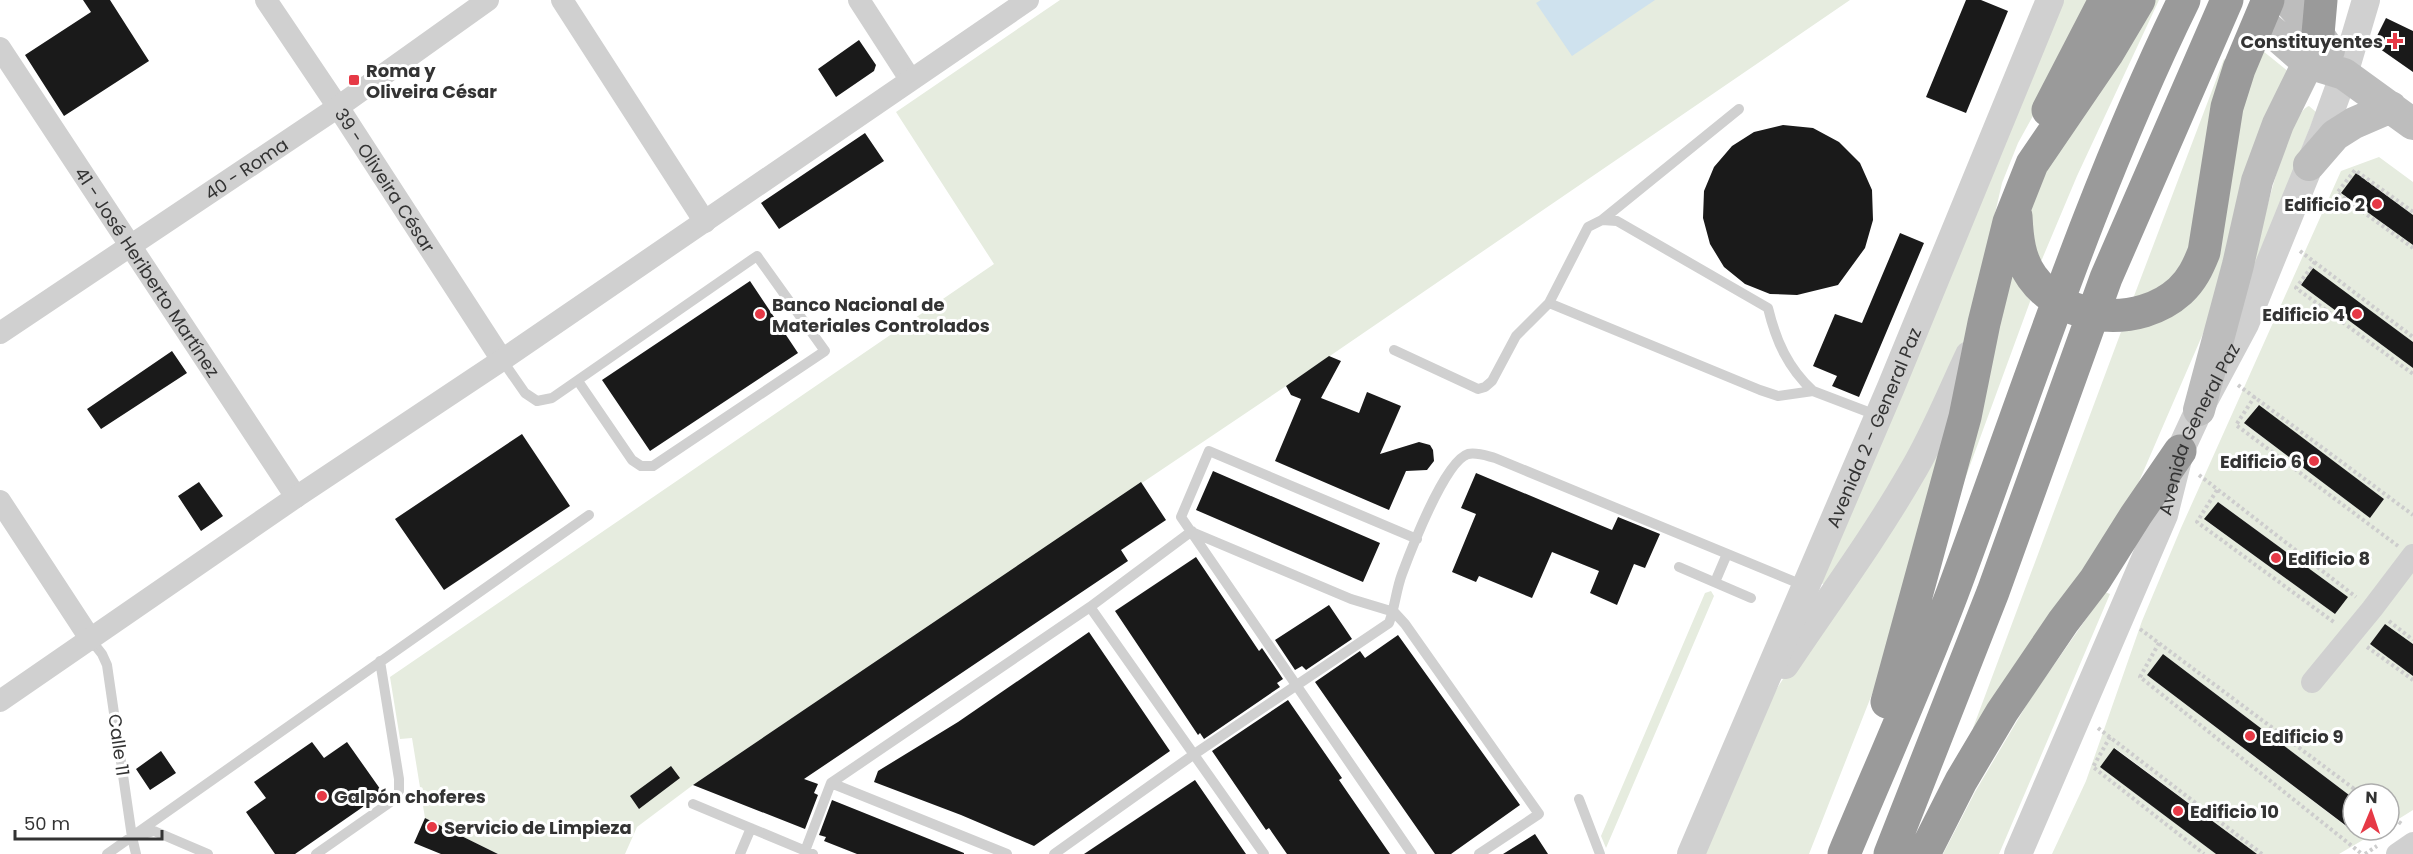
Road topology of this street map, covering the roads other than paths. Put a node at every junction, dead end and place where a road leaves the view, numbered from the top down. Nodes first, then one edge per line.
1 (266, 0) edge
2 (488, 0) edge
3 (562, 0) edge
4 (859, 0) edge
5 (1028, 0) edge
6 (2050, 0) edge
7 (2105, 0) edge
8 (2139, 0) edge
9 (2228, 0) edge
10 (2288, 0) edge
11 (2321, 0) edge
12 (2366, 0) edge
13 (2181, 5) edge
14 (2268, 14) edge
15 (0, 48) edge
16 (2313, 48) junction
17 (2344, 74) junction
18 (910, 80) junction
19 (338, 107) junction
20 (1739, 109) dead end
21 (2402, 116) edge
22 (2032, 164) junction
23 (2309, 165) junction
24 (2018, 199) junction
25 (1602, 220) junction
26 (705, 222) junction
27 (129, 246) junction
28 (1549, 303) junction
29 (1984, 323) junction
30 (0, 333) edge
31 (1394, 351) dead end
32 (502, 360) junction
33 (578, 381) junction
34 (1813, 391) junction
35 (2199, 410) junction
36 (1878, 416) junction
37 (2189, 463) junction
38 (296, 497) junction
39 (0, 501) edge
40 (589, 515) dead end
41 (1192, 531) junction
42 (1417, 539) junction
43 (1727, 554) junction
44 (2412, 556) edge
45 (1679, 567) dead end
46 (1716, 582) junction
47 (1805, 586) junction
48 (1751, 598) dead end
49 (1090, 607) junction
50 (1394, 612) junction
51 (91, 640) junction
52 (380, 661) junction
53 (2312, 682) dead end
54 (1297, 684) junction
55 (0, 701) edge
56 (1743, 729) junction
57 (1193, 755) junction
58 (831, 783) junction
59 (1579, 799) dead end
60 (693, 804) dead end
61 (751, 828) junction
62 (2410, 836) edge
63 (132, 837) junction
64 (1846, 848) edge
65 (809, 852) edge
66 (107, 854) edge
67 (136, 854) edge
68 (208, 854) edge
69 (315, 854) edge
70 (740, 854) edge
71 (1007, 854) edge
72 (1054, 854) edge
73 (1264, 854) edge
74 (1412, 854) edge
75 (1479, 854) edge
76 (1600, 854) edge
77 (1691, 854) edge
78 (1890, 854) edge
79 (1924, 854) edge
80 (2018, 854) edge
81 (2397, 854) edge

1 - 19 street, 39 - Oliveira César
2 - 19 street, 40 - Roma
3 - 26 street
4 - 18 street
5 - 18 street
6 - 36 street, Avenida 2 - General Paz
7 - 22 highway
8 - 22 highway
9 - 78 highway
10 - 16 main road
11 - 16 highway
12 - 17 street, Avenida General Paz
13 - 64 highway
14 - 16 main road
14 - 24 highway
15 - 27 street, 41 - José Heriberto Martínez
16 - 17 main road
16 - 35 main road
17 - 21 main road
17 - 23 street, Avenida General Paz
18 - 26 street
19 - 27 street, 40 - Roma
19 - 32 street, 39 - Oliveira César
20 - 25 lane
21 - 23 main road
22 - 24 highway
23 - 35 street, Avenida General Paz
24 - 29 highway
25 - 28 lane
25 - 34 lane
26 - 32 street
27 - 30 street, 40 - Roma
27 - 38 street, 41 - José Heriberto Martínez
28 - 31 lane
28 - 34 lane
29 - 56 street
29 - 64 highway
32 - 33 lane
32 - 38 street
33 - 33 lane
34 - 36 lane
35 - 37 street, Avenida General Paz
36 - 47 street, Avenida 2 - General Paz
37 - 79 highway
37 - 80 street, Avenida General Paz
38 - 51 street
39 - 51 street
40 - 52 lane
41 - 42 lane
41 - 49 lane
41 - 50 lane
41 - 54 lane
42 - 43 lane
42 - 50 lane
43 - 46 lane
43 - 47 lane
44 - 53 street
45 - 46 lane
46 - 48 lane
47 - 56 street, Avenida 2 - General Paz
49 - 57 lane
49 - 58 lane
50 - 54 lane
50 - 75 lane
51 - 55 street
51 - 63 lane, Calle 11
52 - 63 lane
52 - 69 lane
54 - 57 lane
54 - 74 lane
56 - 77 street, Avenida 2 - General Paz
57 - 72 lane
57 - 73 lane
58 - 65 lane
58 - 71 lane
59 - 76 lane
60 - 61 lane
61 - 65 lane
61 - 70 lane
62 - 81 street
63 - 66 lane
63 - 67 lane, Calle 11
63 - 68 lane

